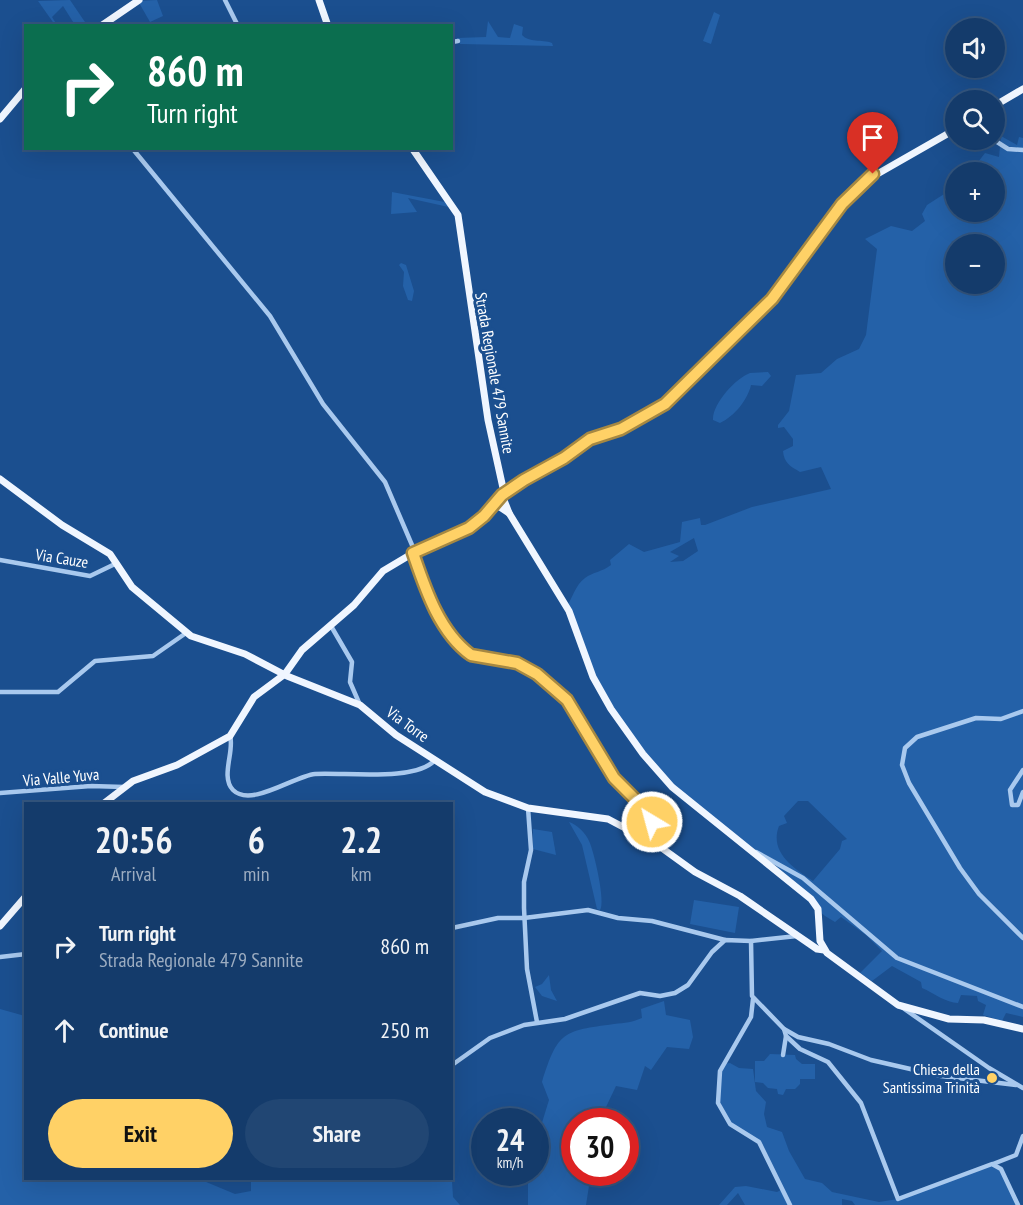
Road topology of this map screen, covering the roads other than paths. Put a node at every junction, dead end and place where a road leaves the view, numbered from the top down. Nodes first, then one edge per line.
1 (139, 0) edge
2 (225, 0) edge
3 (319, 0) edge
4 (104, 24) edge
5 (237, 24) edge
6 (327, 24) edge
7 (458, 41) dead end
8 (453, 42) edge
9 (24, 89) edge
10 (1023, 89) edge
11 (1005, 100) edge
12 (0, 119) edge
13 (945, 135) edge
14 (1005, 147) edge
15 (134, 150) edge
16 (413, 150) edge
17 (1023, 150) edge
18 (0, 479) edge
19 (502, 495) junction
20 (492, 507) junction
21 (509, 513) junction
22 (414, 552) junction
23 (0, 560) edge
24 (117, 562) junction
25 (331, 626) junction
26 (186, 633) junction
27 (285, 674) junction
28 (0, 692) edge
29 (360, 705) junction
30 (1023, 711) edge
31 (230, 736) junction
32 (435, 760) junction
33 (1023, 770) edge
34 (124, 787) junction
35 (1023, 792) edge
36 (0, 793) edge
37 (105, 802) edge
38 (528, 808) junction
39 (659, 846) junction
40 (751, 851) junction
41 (24, 898) edge
42 (524, 918) junction
43 (0, 926) edge
44 (453, 928) edge
45 (797, 936) junction
46 (1023, 938) edge
47 (726, 940) junction
48 (751, 941) junction
49 (824, 950) junction
50 (24, 954) edge
51 (0, 957) edge
52 (753, 999) junction
53 (898, 1005) junction
54 (1023, 1007) edge
55 (537, 1022) junction
56 (784, 1029) junction
57 (1023, 1029) edge
58 (786, 1036) junction
59 (783, 1054) dead end
60 (453, 1064) edge
61 (1016, 1085) junction
62 (1023, 1088) edge
63 (1023, 1136) edge
64 (993, 1165) junction
65 (790, 1205) edge
66 (1018, 1205) edge

1 - 4 main road
2 - 5 street
3 - 6 main road
7 - 8 street
9 - 12 main road
10 - 11 main road
13 - 19 main road
14 - 17 street
15 - 22 street
16 - 19 main road, Strada Regionale 479 Sannite
18 - 24 main road, Via Torre
19 - 20 main road
19 - 21 main road, Strada Regionale 479 Sannite
20 - 21 main road
20 - 22 main road
21 - 40 main road, Strada Regionale 479 Sannite
22 - 25 main road
22 - 39 street
23 - 24 street, Via Cauze
24 - 26 main road, Via Torre
25 - 27 main road
25 - 29 street
26 - 27 main road, Via Torre
26 - 28 street
27 - 29 main road, Via Torre
27 - 31 main road
29 - 32 main road, Via Torre
30 - 46 street
31 - 32 street
31 - 34 main road
32 - 38 main road, Via Torre
33 - 35 street
34 - 36 street, Via Valle Yuva
34 - 37 main road
38 - 39 main road, Via Torre
38 - 42 street
39 - 45 main road, Via Torre
40 - 49 main road, Strada Regionale 479 Sannite
40 - 54 street
41 - 43 main road
42 - 44 street
42 - 47 street
42 - 55 street
45 - 48 street
45 - 49 main road, Via Torre
47 - 48 street
47 - 55 street
48 - 52 street
49 - 53 main road, Via Torre
50 - 51 street
52 - 56 street
52 - 65 street
53 - 57 main road, Via Torre
53 - 61 street
55 - 60 street
56 - 58 street
56 - 61 street
58 - 59 street
58 - 64 street
61 - 62 street
63 - 64 street
64 - 66 street

